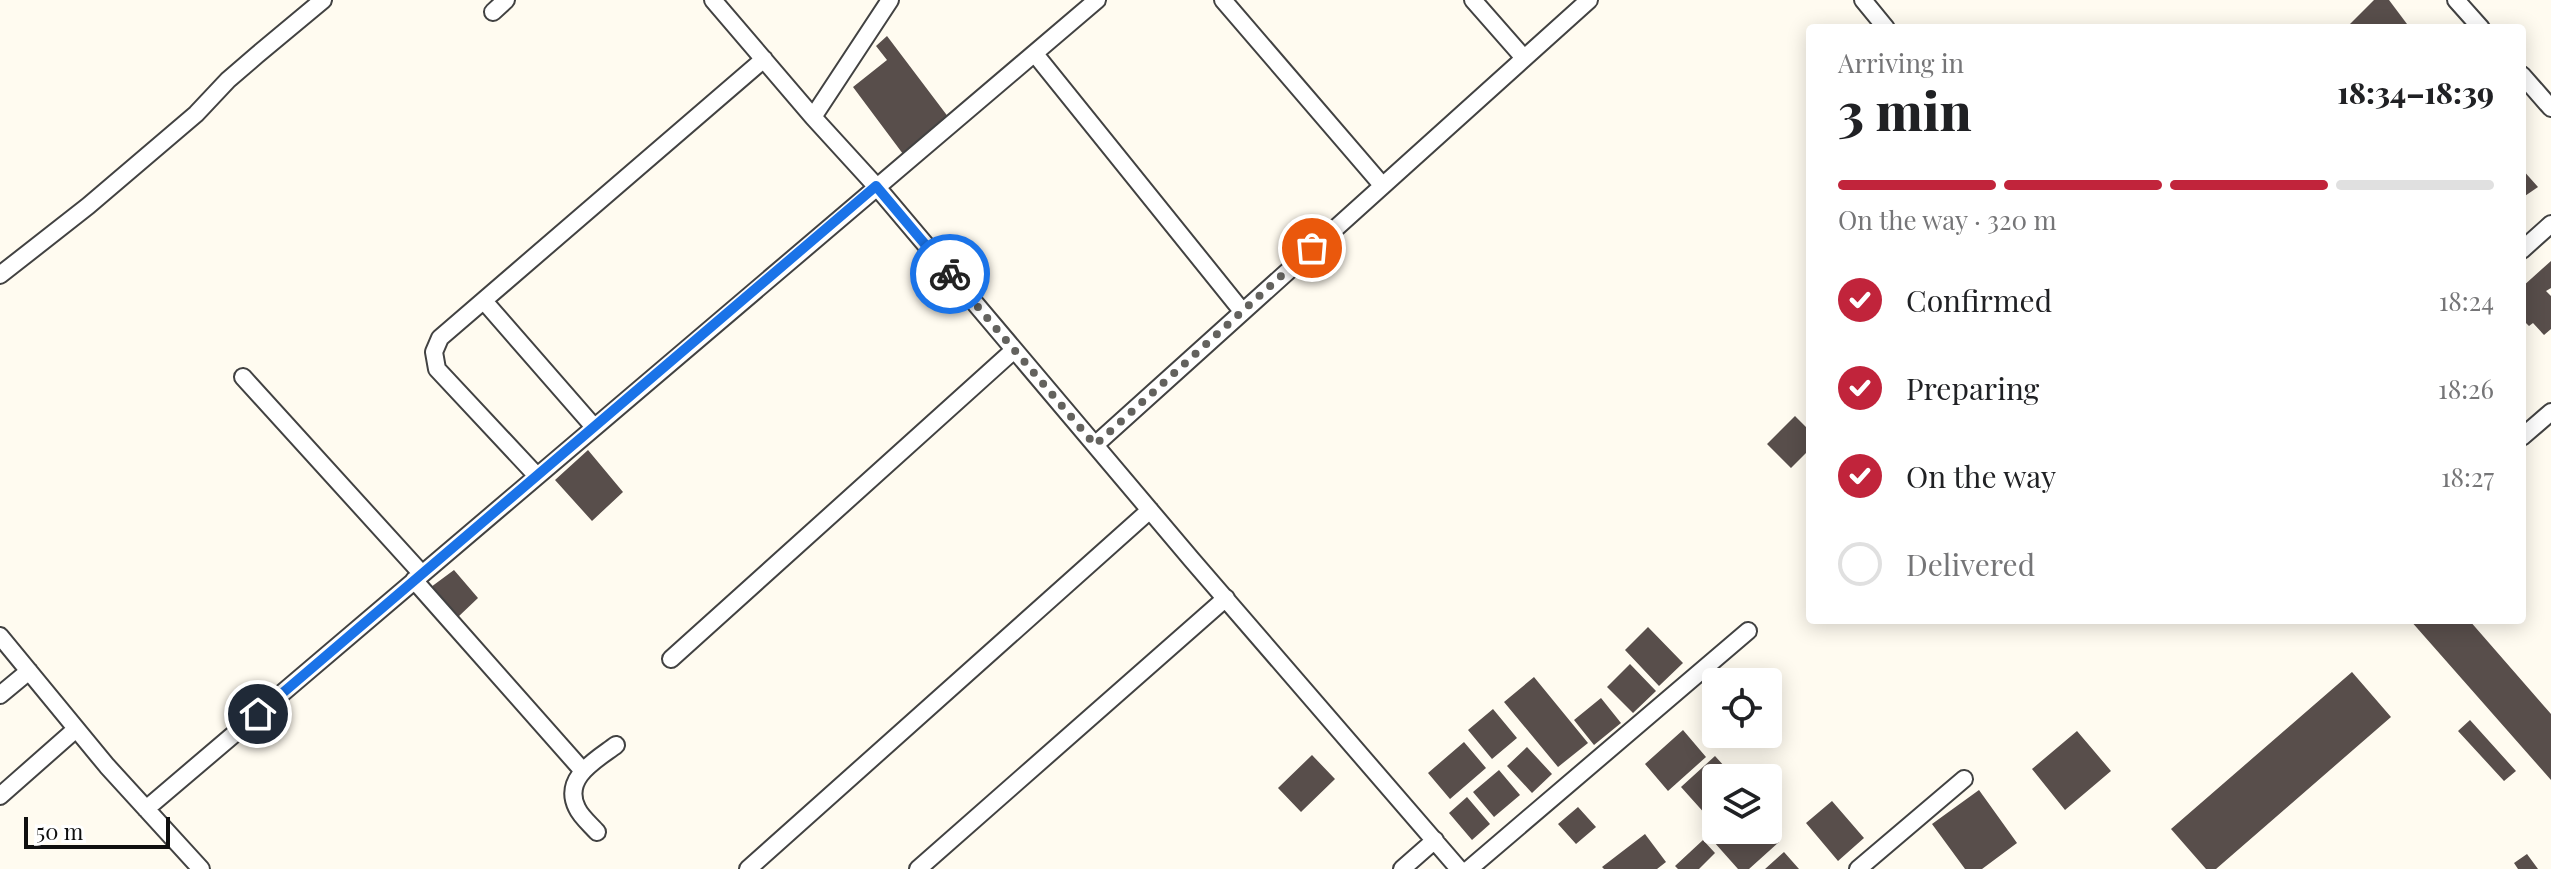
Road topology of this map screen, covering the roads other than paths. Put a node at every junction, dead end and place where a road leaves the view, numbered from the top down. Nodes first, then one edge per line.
1 (323, 0) edge
2 (506, 0) edge
3 (713, 0) edge
4 (890, 0) edge
5 (1097, 0) edge
6 (1223, 0) edge
7 (1473, 0) edge
8 (1589, 0) edge
9 (1863, 0) edge
10 (2456, 0) edge
11 (493, 12) dead end
12 (1883, 24) edge
13 (2477, 24) edge
14 (1035, 54) junction
15 (1524, 58) junction
16 (764, 59) junction
17 (2526, 80) edge
18 (2551, 108) edge
19 (813, 117) junction
20 (1382, 185) junction
21 (876, 186) junction
22 (2551, 224) edge
23 (2526, 246) edge
24 (0, 275) edge
25 (484, 301) junction
26 (1242, 311) junction
27 (1014, 350) junction
28 (243, 377) dead end
29 (2551, 412) edge
30 (594, 427) junction
31 (2526, 434) edge
32 (1095, 445) junction
33 (537, 476) junction
34 (1150, 510) junction
35 (418, 577) junction
36 (1226, 598) junction
37 (1748, 631) dead end
38 (0, 636) edge
39 (671, 659) dead end
40 (29, 671) junction
41 (0, 695) edge
42 (76, 729) junction
43 (616, 745) dead end
44 (583, 771) junction
45 (1964, 779) dead end
46 (0, 796) edge
47 (146, 809) junction
48 (597, 832) dead end
49 (1435, 840) junction
50 (201, 869) edge
51 (748, 869) edge
52 (918, 869) edge
53 (1402, 869) edge
54 (1459, 869) edge
55 (1469, 869) edge
56 (1858, 869) edge

1 - 24 street
2 - 11 street
3 - 16 street
4 - 19 street
5 - 14 street
6 - 20 street
7 - 15 street
8 - 15 street
9 - 12 street
10 - 13 street
14 - 21 street
14 - 26 street
15 - 20 street
16 - 19 street
16 - 25 street
17 - 18 street
19 - 21 street
20 - 26 street
21 - 27 street
21 - 30 street
22 - 23 street
25 - 30 street
25 - 33 street
26 - 32 street
27 - 32 street
27 - 39 street
28 - 35 street
29 - 31 street
30 - 33 street
32 - 34 street
33 - 35 street
34 - 36 street
34 - 51 street
35 - 44 street
35 - 47 street
36 - 49 street
36 - 52 street
37 - 55 street
38 - 40 street
40 - 41 street
40 - 42 street
42 - 46 street
42 - 47 street
43 - 44 street
44 - 48 street
45 - 56 street
47 - 50 street
49 - 53 street
49 - 54 street

